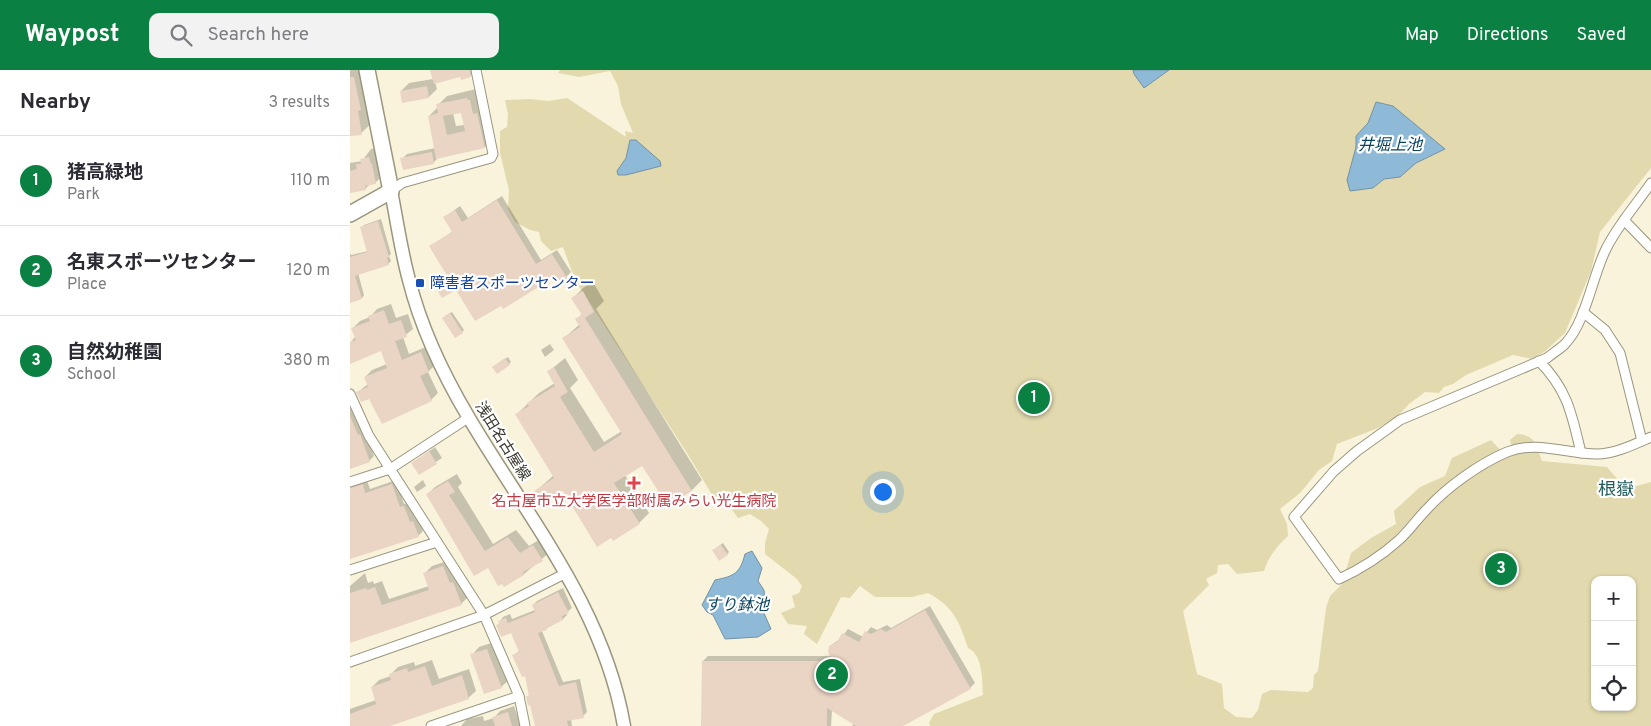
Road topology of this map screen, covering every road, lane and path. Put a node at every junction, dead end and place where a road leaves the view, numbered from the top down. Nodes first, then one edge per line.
1 (367, 70) edge
2 (476, 70) edge
3 (1651, 183) edge
4 (392, 191) junction
5 (350, 214) edge
6 (1624, 220) junction
7 (1651, 248) edge
8 (1583, 312) junction
9 (1539, 361) junction
10 (350, 396) edge
11 (468, 418) junction
12 (1647, 439) edge
13 (1581, 453) junction
14 (390, 469) junction
15 (350, 482) edge
16 (437, 542) junction
17 (350, 570) edge
18 (566, 573) junction
19 (484, 615) junction
20 (350, 662) edge
21 (519, 696) junction
22 (431, 726) edge
23 (525, 726) edge
24 (624, 726) edge

1 - 4 main road
2 - 4 street
3 - 6 street
4 - 5 main road
4 - 11 main road, 浅田名古屋線
6 - 7 street
6 - 8 street
8 - 9 street
8 - 12 street
9 - 13 street
9 - 13 street
10 - 14 street
11 - 14 street
11 - 18 main road, 浅田名古屋線
12 - 13 street
14 - 15 street
14 - 16 street
16 - 17 street
16 - 19 street
18 - 19 street
18 - 24 main road, 浅田名古屋線
19 - 20 street
19 - 21 street
21 - 22 street
21 - 23 street

